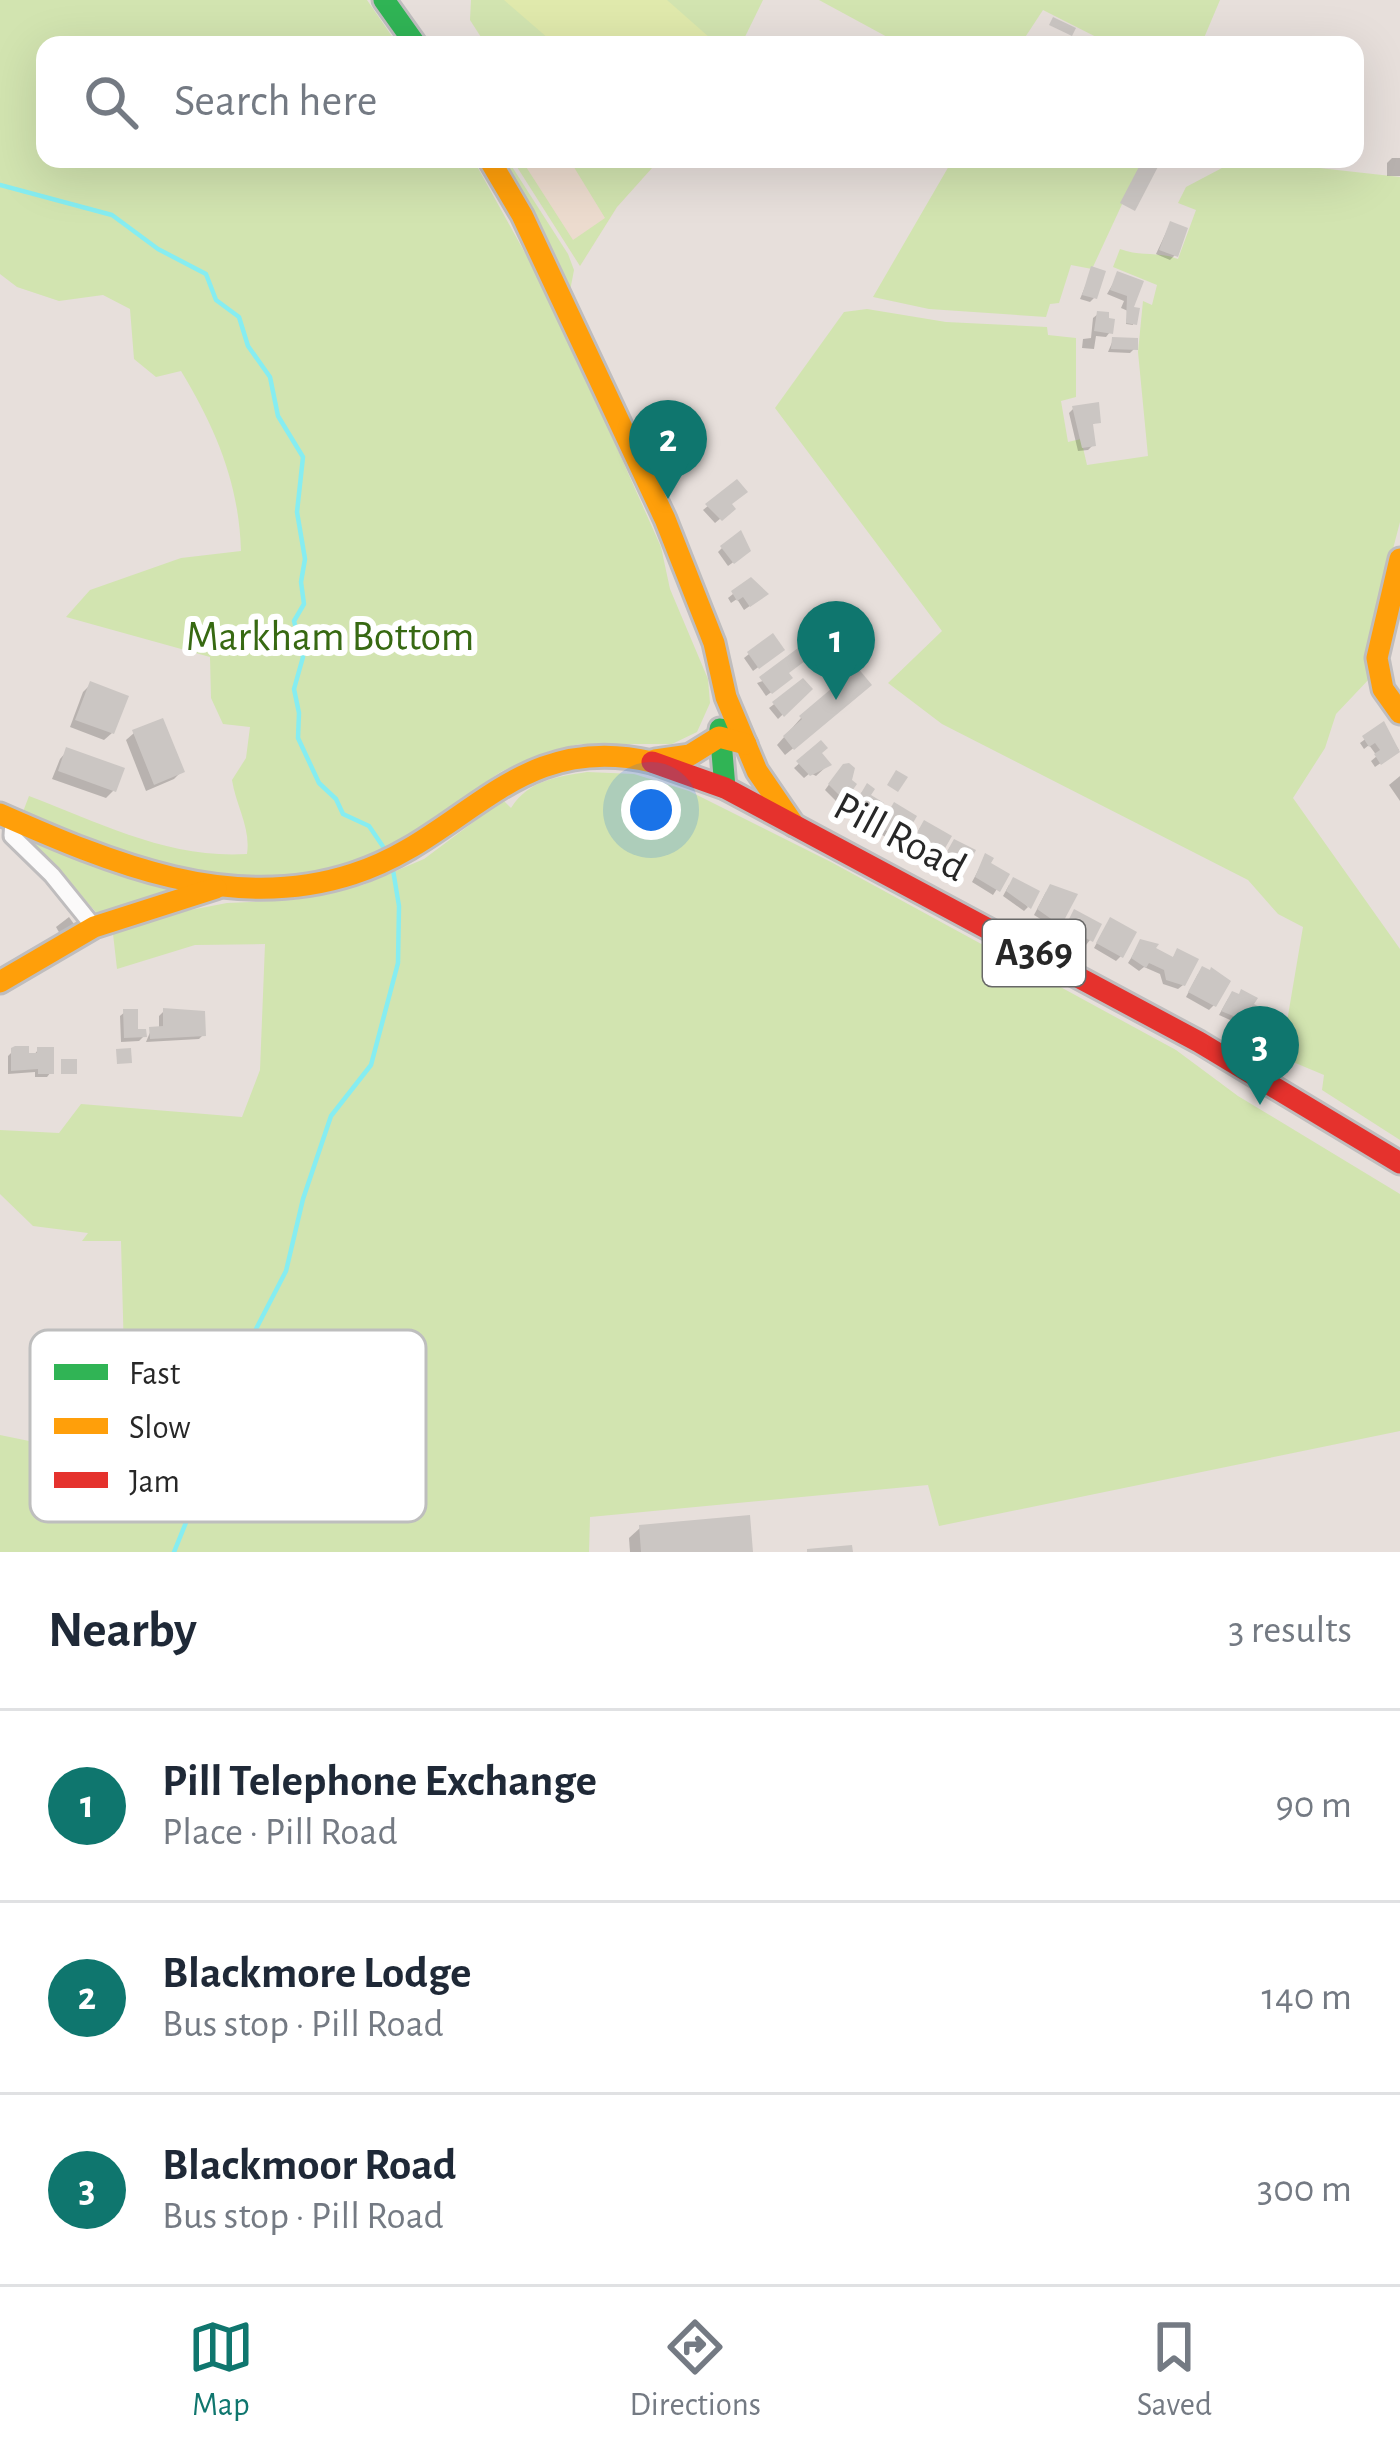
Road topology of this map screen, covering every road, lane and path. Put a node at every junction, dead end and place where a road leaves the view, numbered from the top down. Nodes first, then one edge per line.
1 (383, 0) edge
2 (409, 36) edge
3 (494, 168) edge
4 (1400, 559) edge
5 (726, 697) junction
6 (1400, 713) edge
7 (719, 737) junction
8 (746, 744) junction
9 (655, 760) junction
10 (757, 771) junction
11 (733, 792) junction
12 (7, 817) edge
13 (794, 825) junction
14 (216, 888) junction
15 (94, 927) junction
16 (0, 982) edge
17 (1400, 1163) edge

1 - 2 main road
3 - 5 main road, Pill Road
4 - 6 main road
5 - 7 main road, Pill Road
5 - 8 main road, Pill Road
7 - 8 main road
7 - 9 main road
7 - 11 main road, Pill Road
8 - 10 main road, Pill Road
9 - 11 main road, A369
9 - 14 main road, A369
10 - 11 main road
10 - 13 main road, Pill Road
11 - 13 main road, A369
12 - 14 main road, A369
12 - 15 street
13 - 17 main road, Pill Road / A369
14 - 15 main road
15 - 16 main road

